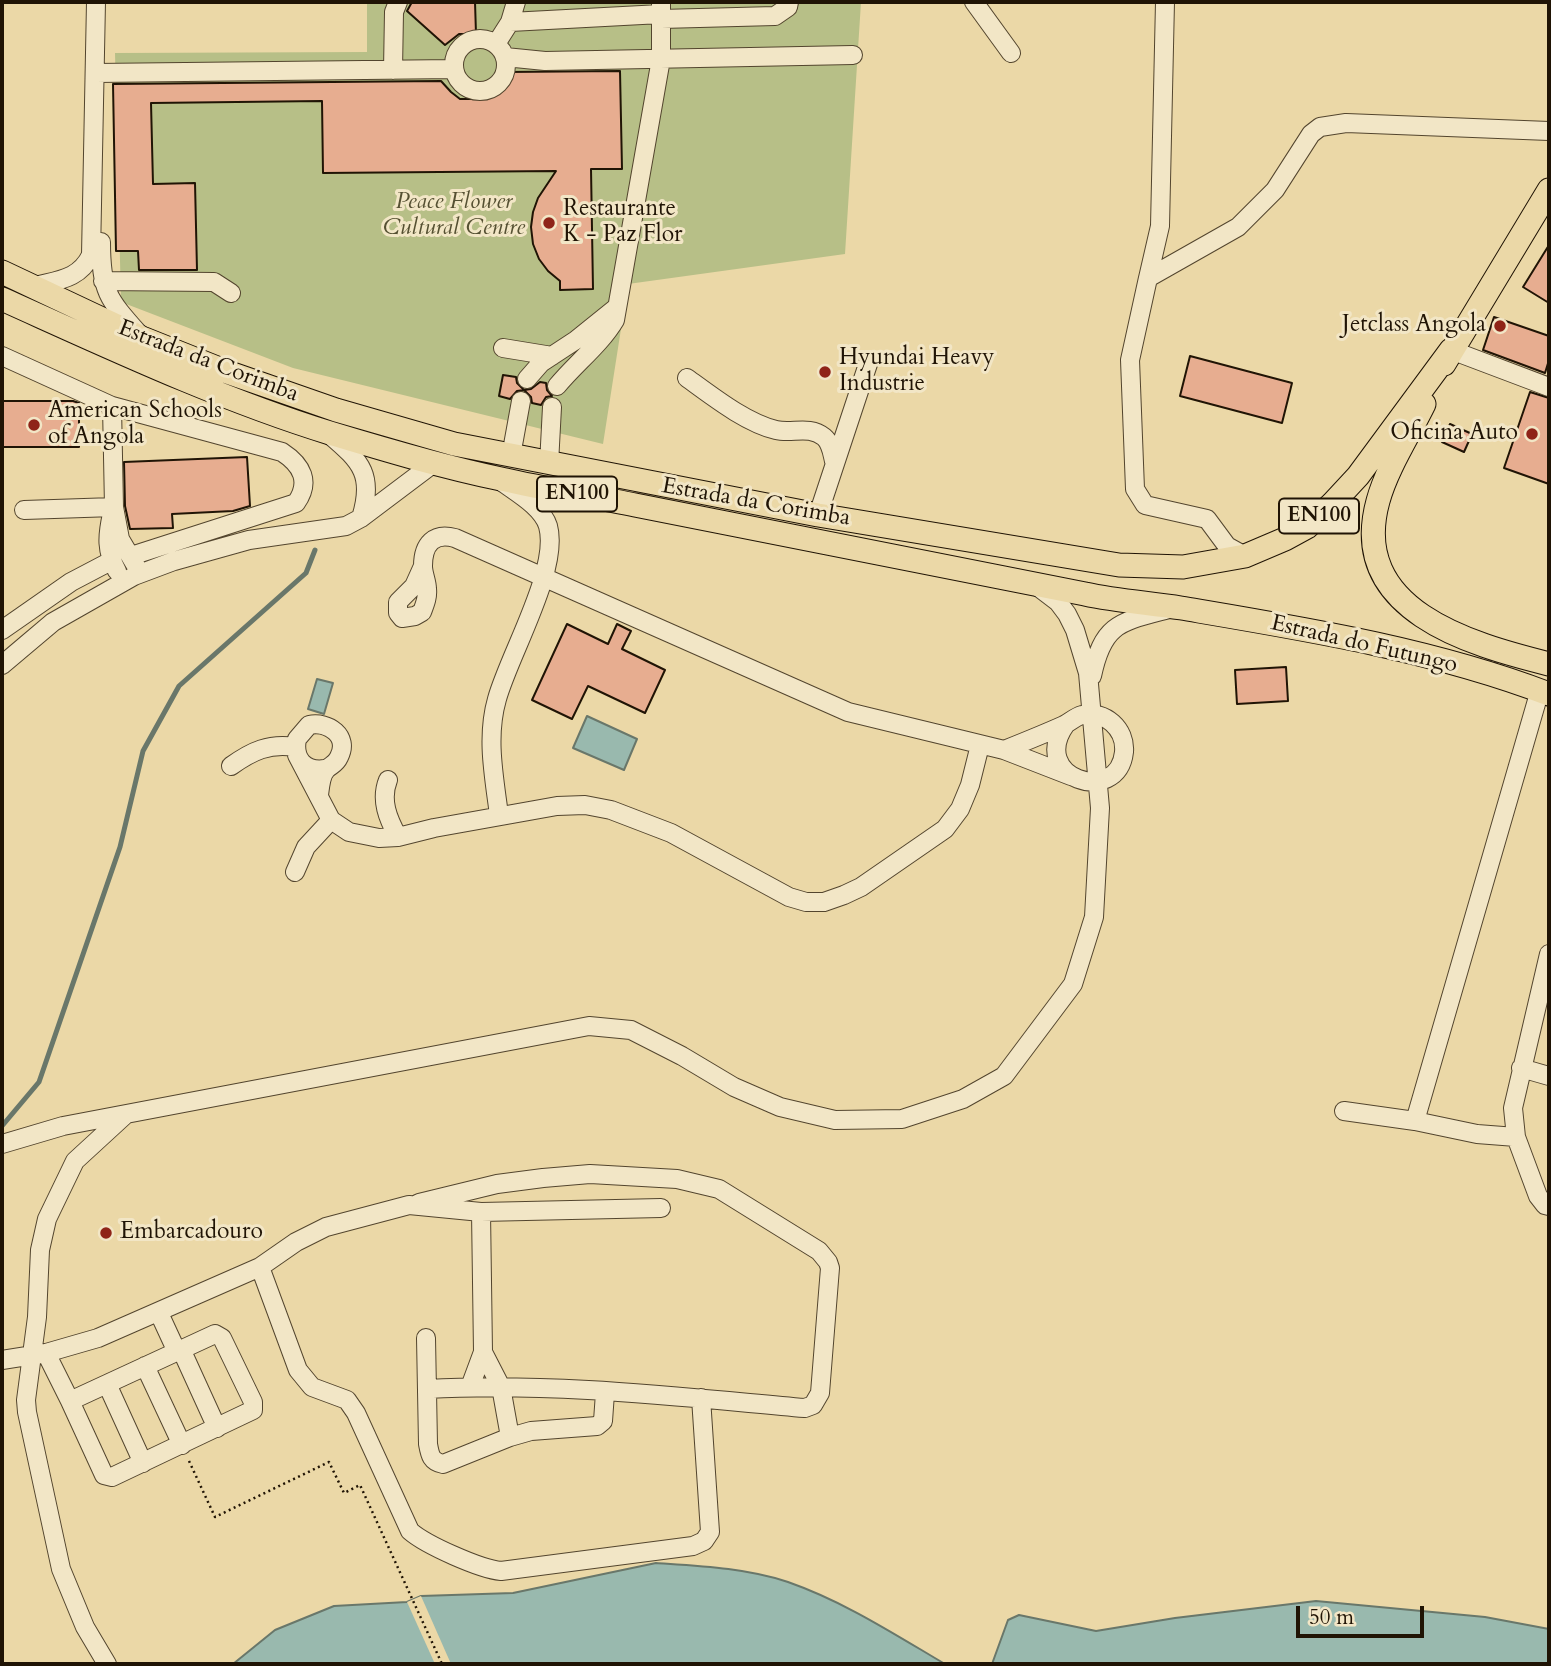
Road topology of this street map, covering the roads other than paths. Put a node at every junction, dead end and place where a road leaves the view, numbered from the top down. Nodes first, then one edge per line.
1 (96, 2) edge
2 (398, 2) edge
3 (516, 2) edge
4 (789, 2) edge
5 (974, 2) edge
6 (1165, 2) edge
7 (661, 11) edge
8 (510, 22) junction
9 (500, 51) junction
10 (1011, 53) dead end
11 (853, 55) dead end
12 (661, 59) junction
13 (454, 69) junction
14 (393, 70) junction
15 (96, 73) junction
16 (1549, 131) edge
17 (1549, 190) edge
18 (94, 216) junction
19 (2, 272) edge
20 (1148, 278) junction
21 (103, 281) junction
22 (32, 287) junction
23 (231, 293) dead end
24 (2, 299) edge
25 (617, 307) junction
26 (142, 338) junction
27 (503, 348) dead end
28 (1451, 350) junction
29 (2, 356) edge
30 (552, 356) junction
31 (869, 361) dead end
32 (527, 379) dead end
33 (687, 379) dead end
34 (557, 386) dead end
35 (1549, 387) edge
36 (521, 401) dead end
37 (112, 406) junction
38 (552, 407) dead end
39 (326, 432) junction
40 (511, 456) junction
41 (834, 461) junction
42 (435, 463) junction
43 (549, 464) junction
44 (498, 478) junction
45 (114, 508) junction
46 (24, 510) dead end
47 (818, 515) junction
48 (361, 518) junction
49 (131, 556) junction
50 (1245, 556) junction
51 (111, 561) junction
52 (423, 566) dead end
53 (140, 574) junction
54 (544, 578) junction
55 (123, 582) junction
56 (1032, 582) junction
57 (1177, 607) junction
58 (2, 629) edge
59 (1549, 664) edge
60 (2, 665) edge
61 (1089, 690) junction
62 (1545, 692) edge
63 (1092, 714) junction
64 (1066, 724) junction
65 (980, 745) junction
66 (1004, 750) junction
67 (296, 751) junction
68 (232, 766) dead end
69 (326, 769) junction
70 (1071, 776) junction
71 (388, 780) dead end
72 (1099, 781) junction
73 (319, 795) junction
74 (499, 816) junction
75 (331, 820) junction
76 (398, 837) junction
77 (295, 872) dead end
78 (1549, 954) edge
79 (1521, 1068) junction
80 (1549, 1076) edge
81 (1344, 1111) dead end
82 (124, 1116) junction
83 (1415, 1121) junction
84 (1516, 1137) junction
85 (2, 1144) edge
86 (409, 1206) junction
87 (1549, 1206) edge
88 (660, 1208) dead end
89 (481, 1212) junction
90 (260, 1267) junction
91 (164, 1311) junction
92 (426, 1338) dead end
93 (181, 1349) junction
94 (483, 1352) junction
95 (38, 1355) junction
96 (2, 1360) edge
97 (145, 1366) junction
98 (107, 1384) junction
99 (470, 1387) junction
100 (500, 1387) junction
101 (428, 1389) junction
102 (605, 1393) junction
103 (701, 1398) junction
104 (70, 1401) junction
105 (217, 1428) junction
106 (510, 1437) junction
107 (182, 1445) junction
108 (143, 1463) junction
109 (107, 1664) edge

1 - 15 street
2 - 14 street
3 - 8 street
4 - 7 street
5 - 10 street
6 - 20 street
7 - 8 street
7 - 12 street
8 - 9 street
9 - 12 street
9 - 13 street
9 - 13 street
11 - 12 street
12 - 25 street
13 - 14 street
14 - 15 street
15 - 18 street
16 - 20 street
17 - 28 main road, Estrada do Futungo / EN100
18 - 21 street
18 - 22 street
19 - 22 main road, Estrada da Corimba / EN100
20 - 50 street
21 - 23 street
21 - 26 street
22 - 26 main road, Estrada da Corimba / EN100
24 - 39 main road, Estrada da Corimba / EN100
25 - 30 street
25 - 34 street
26 - 40 main road, Estrada da Corimba / EN100
27 - 30 street
28 - 35 street
28 - 50 main road, Estrada da Corimba / EN100
28 - 59 main road, Estrada do Futungo
29 - 37 street
30 - 32 street
31 - 41 street
33 - 41 street
36 - 40 street
37 - 45 street
37 - 49 street
38 - 43 street
39 - 42 main road, Estrada da Corimba / EN100
39 - 48 street
40 - 43 main road, Estrada da Corimba / EN100
41 - 47 street
42 - 44 main road, Estrada da Corimba / EN100
42 - 48 street
43 - 47 main road, Estrada da Corimba / EN100
44 - 54 street
44 - 56 main road, Estrada da Corimba / EN100
45 - 46 street
45 - 49 street
45 - 51 street
47 - 50 main road, Estrada da Corimba / EN100
48 - 53 street
49 - 53 street
51 - 55 street
51 - 58 street
52 - 54 street
53 - 55 street
54 - 65 street
54 - 74 street
55 - 60 street
56 - 57 main road, Estrada da Corimba / EN100
56 - 61 street
57 - 61 street
57 - 62 main road, Estrada do Futungo / EN100
61 - 63 street
62 - 83 street
63 - 64 street
63 - 72 street
63 - 72 street
64 - 66 street
64 - 70 street
65 - 66 street
65 - 74 street
66 - 70 street
67 - 68 street
67 - 69 street
67 - 69 street
67 - 73 street
69 - 73 street
70 - 72 street
71 - 76 street
72 - 82 street
73 - 75 street
74 - 76 street
75 - 76 street
75 - 77 street
78 - 79 street
79 - 80 street
79 - 84 street
81 - 83 street
82 - 85 street
82 - 95 street
83 - 84 street
84 - 87 street
86 - 89 street
86 - 90 street
86 - 103 street
88 - 89 street
89 - 94 street
90 - 91 street
90 - 103 street
91 - 93 street
91 - 95 street
92 - 101 street
93 - 97 street
93 - 105 street
93 - 105 street
94 - 99 street
94 - 100 street
95 - 96 street
95 - 104 street
95 - 109 street
97 - 98 street
97 - 107 street
98 - 104 street
98 - 108 street
99 - 100 street
99 - 101 street
100 - 102 street
100 - 106 street
101 - 106 street
102 - 103 street
102 - 106 street
104 - 108 street
105 - 107 street
107 - 108 street

